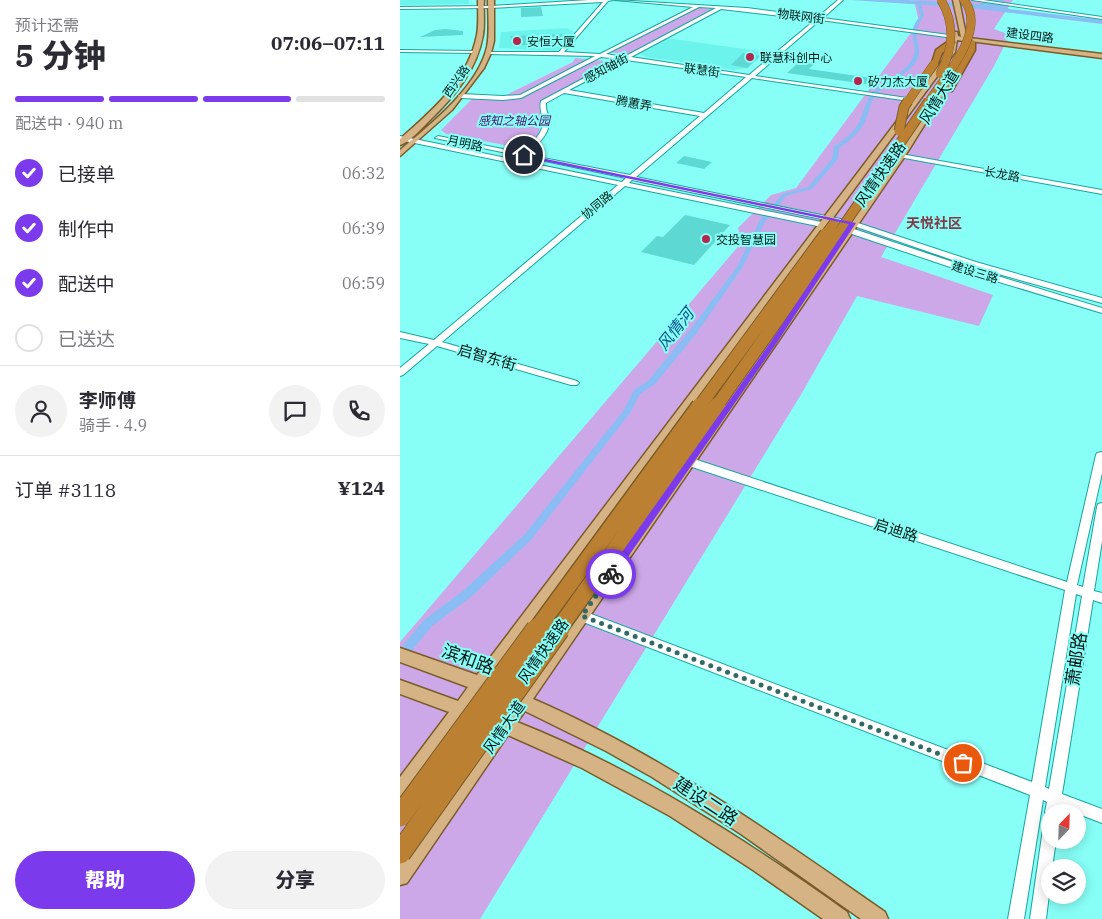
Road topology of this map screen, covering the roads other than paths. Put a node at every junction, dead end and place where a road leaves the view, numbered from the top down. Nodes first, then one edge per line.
1 (549, 0) edge
2 (607, 0) edge
3 (611, 0) edge
4 (617, 0) edge
5 (660, 0) edge
6 (841, 0) edge
7 (974, 0) edge
8 (1018, 0) edge
9 (982, 1) edge
10 (953, 2) edge
11 (481, 3) edge
12 (491, 4) edge
13 (701, 4) junction
14 (723, 6) junction
15 (1019, 6) junction
16 (400, 8) edge
17 (821, 17) junction
18 (1102, 18) edge
19 (958, 38) junction
20 (980, 40) junction
21 (400, 51) edge
22 (475, 52) junction
23 (488, 52) junction
24 (561, 53) junction
25 (1102, 55) edge
26 (600, 56) junction
27 (624, 58) junction
28 (750, 77) junction
29 (563, 91) junction
30 (461, 96) junction
31 (914, 101) junction
32 (704, 115) junction
33 (899, 131) junction
34 (400, 132) edge
35 (410, 133) junction
36 (424, 135) junction
37 (402, 140) edge
38 (416, 140) junction
39 (400, 154) edge
40 (524, 155) junction
41 (898, 155) junction
42 (631, 178) junction
43 (623, 184) junction
44 (1102, 192) edge
45 (824, 221) junction
46 (850, 227) junction
47 (1102, 301) edge
48 (1102, 311) edge
49 (400, 335) edge
50 (434, 344) junction
51 (400, 373) edge
52 (574, 383) dead end
53 (1101, 457) edge
54 (690, 462) junction
55 (1102, 507) edge
56 (1071, 588) junction
57 (1086, 593) junction
58 (1102, 598) edge
59 (582, 616) junction
60 (400, 655) edge
61 (480, 684) junction
62 (400, 687) edge
63 (522, 701) junction
64 (461, 709) junction
65 (505, 725) junction
66 (400, 791) edge
67 (1037, 791) junction
68 (1054, 798) junction
69 (1053, 804) edge
70 (400, 816) edge
71 (1102, 816) edge
72 (1047, 849) edge
73 (400, 853) edge
74 (400, 876) edge
75 (840, 919) edge
76 (878, 919) edge
77 (1016, 919) edge
78 (1038, 919) edge

1 - 12 street
2 - 3 street
2 - 12 street
2 - 24 street
4 - 13 street, 物联网街
5 - 13 street, 物联网街
6 - 17 street, 协同路
7 - 9 street
8 - 15 street
9 - 15 street
10 - 19 main road, 风情大道
10 - 33 highway, 风情快速路, bridge
10 - 41 highway, 风情快速路, bridge
11 - 12 street
11 - 16 street
11 - 22 main road, 西兴路
12 - 23 main road, 西兴路
13 - 14 street, 物联网街
13 - 26 street, 感知轴街
14 - 17 street, 物联网街
14 - 27 street, 感知轴街
15 - 18 street
17 - 19 street, 物联网街
17 - 28 street, 协同路
19 - 20 main road, 建设四路
19 - 25 main road, 建设四路
19 - 31 main road, 风情大道
19 - 33 highway, bridge
19 - 41 main road, 风情大道
19 - 41 highway
20 - 25 main road, 建设四路
20 - 41 main road
21 - 22 street
22 - 35 main road, 西兴路
23 - 24 street, 联慧街
23 - 30 main road, 西兴路
24 - 26 street, 联慧街
26 - 27 street, 联慧街
26 - 30 street, 感知轴街
27 - 28 street, 联慧街
27 - 29 street, 感知轴街
28 - 31 street, 联慧街
28 - 32 street, 协同路
29 - 32 street, 腾蕙弄
29 - 40 street, 感知轴街
30 - 36 main road, 西兴路
31 - 45 main road, 风情大道
32 - 42 street, 协同路
33 - 70 highway, 风情快速路, bridge
34 - 35 street, 月明路
35 - 36 street, 月明路
35 - 37 main road, 西兴路
36 - 38 main road, 西兴路
36 - 40 street, 月明路
37 - 38 street, 月明路
38 - 39 main road, 西兴路
38 - 43 street, 月明路
40 - 42 street, 月明路
41 - 44 street, 长龙路
41 - 46 main road, 风情大道
41 - 73 highway, 风情快速路, bridge
42 - 43 street, 协同路
42 - 45 street, 月明路
43 - 45 street, 月明路
43 - 50 street, 协同路
45 - 46 street, 月明路
45 - 61 main road, 风情大道
46 - 47 street, 建设三路
46 - 48 street, 建设三路
46 - 54 main road, 风情大道
49 - 50 street, 启智东街
50 - 51 street, 协同路
50 - 52 street, 启智东街
53 - 56 street
54 - 56 street, 启迪路
54 - 59 main road, 风情大道
55 - 57 street, 萧邮路
56 - 57 street, 启迪路
56 - 67 street
57 - 58 street, 启迪路
57 - 68 street, 萧邮路
59 - 63 main road, 风情大道
59 - 67 street
60 - 61 main road, 滨和路
61 - 63 main road, 滨和路
61 - 64 main road, 风情大道
62 - 64 main road
63 - 65 main road, 风情大道
63 - 76 main road, 建设二路
64 - 65 main road
64 - 66 main road, 风情大道
65 - 74 main road, 风情大道
65 - 75 main road, 建设二路
67 - 68 street
67 - 77 street
68 - 69 street, 萧邮路
68 - 71 street
72 - 78 street

